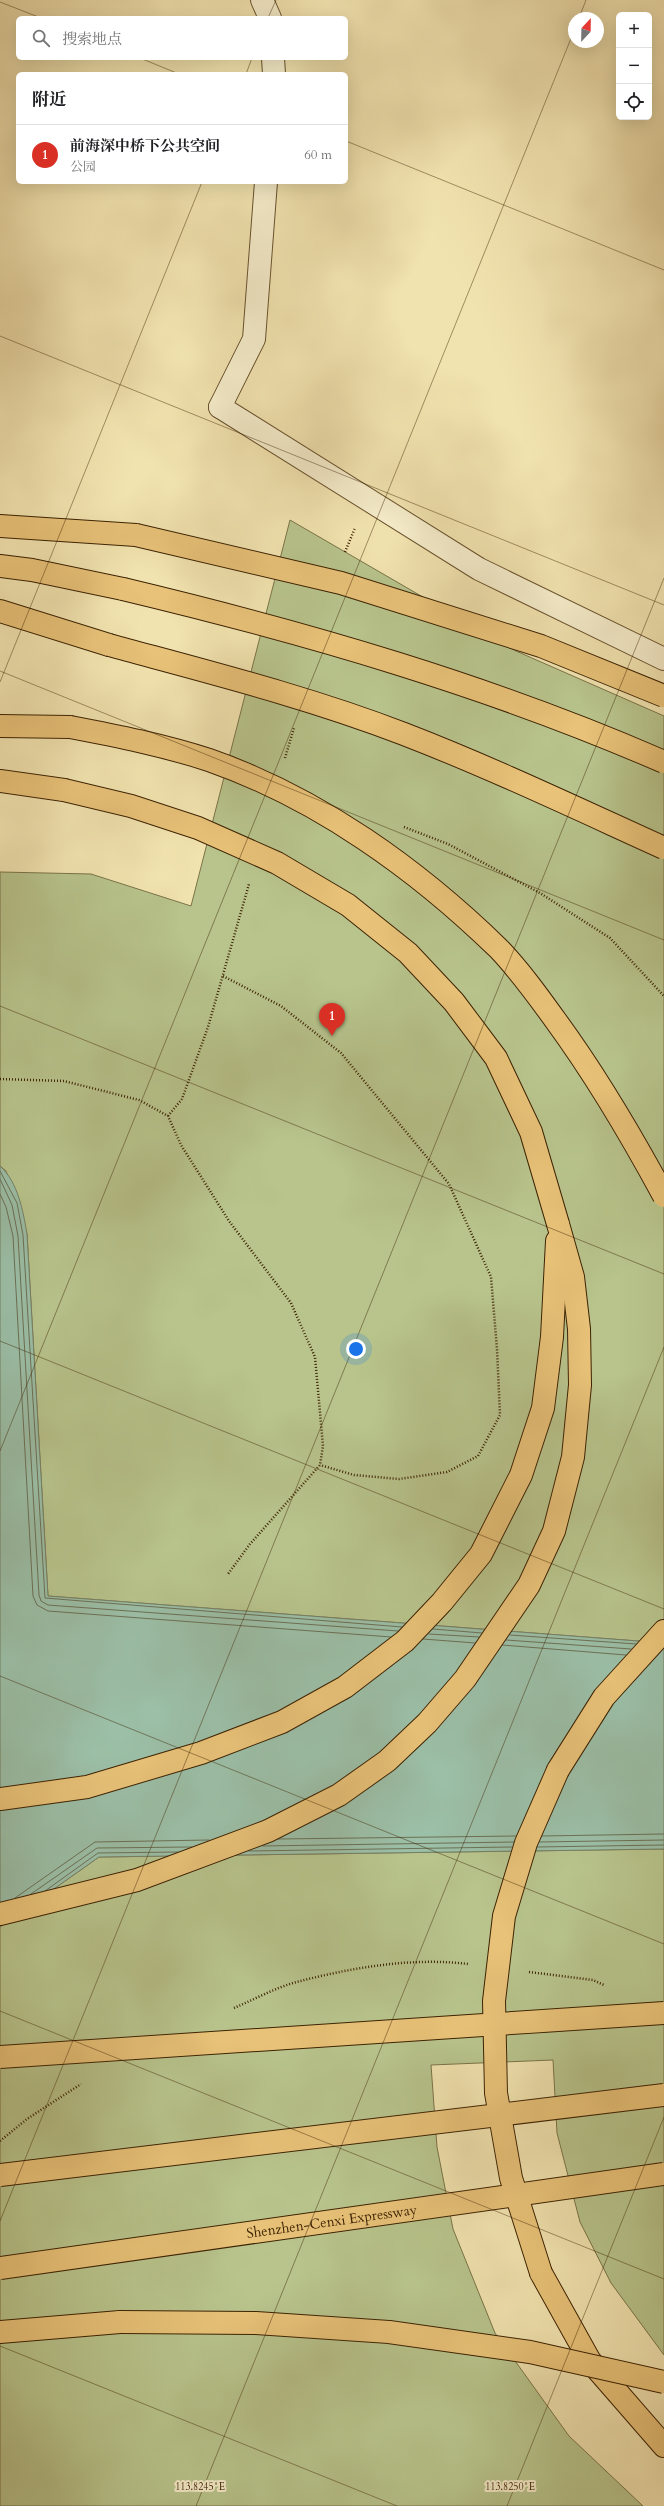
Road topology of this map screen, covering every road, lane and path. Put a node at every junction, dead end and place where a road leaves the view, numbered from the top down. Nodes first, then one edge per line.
1 (262, 0) edge
2 (269, 16) edge
3 (272, 60) edge
4 (274, 72) edge
5 (266, 184) edge
6 (0, 526) edge
7 (0, 566) edge
8 (0, 611) edge
9 (664, 659) edge
10 (664, 696) edge
11 (0, 726) edge
12 (664, 762) edge
13 (0, 781) edge
14 (396, 824) dead end
15 (664, 848) edge
16 (223, 976) dead end
17 (664, 996) edge
18 (0, 1079) edge
19 (664, 1196) edge
20 (558, 1224) junction
21 (320, 1465) junction
22 (228, 1574) dead end
23 (664, 1631) edge
24 (0, 1799) edge
25 (0, 1914) edge
26 (664, 2014) edge
27 (0, 2057) edge
28 (664, 2094) edge
29 (664, 2174) edge
30 (0, 2176) edge
31 (0, 2268) edge
32 (0, 2332) edge
33 (664, 2382) edge
34 (664, 2446) edge

1 - 2 street
3 - 4 street
5 - 9 street
6 - 10 highway, bridge
7 - 12 highway, bridge
8 - 15 highway, bridge
11 - 19 highway, bridge
13 - 20 highway, bridge
14 - 17 path
16 - 21 path
18 - 21 path
20 - 24 highway
20 - 25 highway
21 - 22 path
23 - 34 highway, bridge
26 - 27 highway, bridge
28 - 30 highway, bridge
29 - 31 highway, Shenzhen-Cenxi Expressway, bridge
32 - 33 highway, bridge

